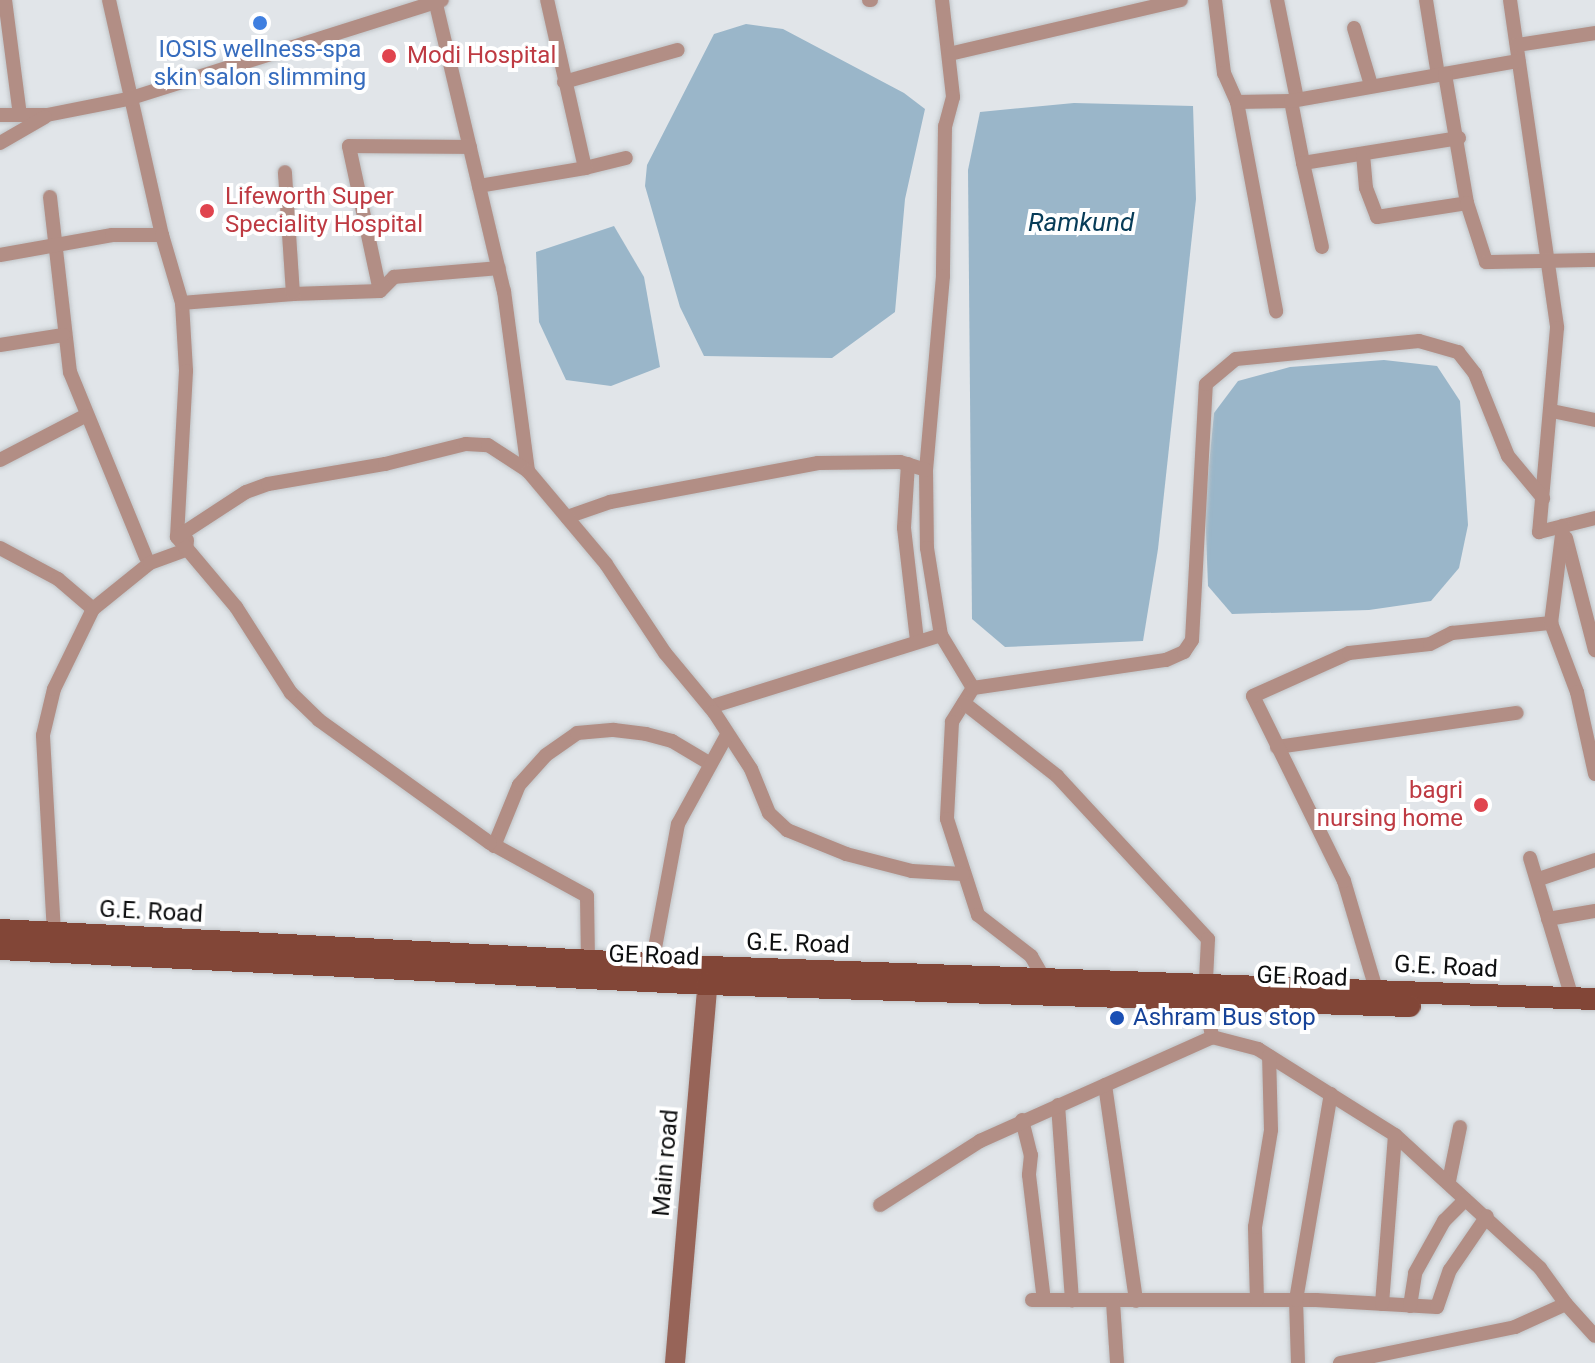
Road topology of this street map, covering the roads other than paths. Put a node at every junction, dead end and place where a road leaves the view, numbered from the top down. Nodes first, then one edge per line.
1 (5, 0) edge
2 (109, 0) edge
3 (547, 0) edge
4 (942, 0) edge
5 (1181, 0) edge
6 (1215, 0) edge
7 (1277, 0) edge
8 (1426, 0) edge
9 (1510, 0) edge
10 (437, 1) edge
11 (1354, 28) dead end
12 (1595, 33) edge
13 (1517, 45) junction
14 (678, 50) dead end
15 (949, 54) junction
16 (1519, 61) junction
17 (1442, 75) junction
18 (564, 82) junction
19 (1371, 85) junction
20 (128, 99) junction
21 (1294, 100) junction
22 (1237, 102) junction
23 (0, 115) edge
24 (20, 115) junction
25 (47, 115) junction
26 (1459, 138) junction
27 (0, 143) edge
28 (470, 147) junction
29 (1363, 154) junction
30 (626, 158) dead end
31 (1303, 163) junction
32 (585, 168) junction
33 (285, 172) dead end
34 (479, 186) junction
35 (50, 197) dead end
36 (1467, 203) junction
37 (162, 235) junction
38 (55, 245) junction
39 (1322, 247) dead end
40 (0, 255) edge
41 (1595, 260) edge
42 (1549, 264) junction
43 (499, 268) junction
44 (380, 291) junction
45 (293, 294) junction
46 (182, 303) junction
47 (1276, 311) dead end
48 (63, 335) junction
49 (0, 345) edge
50 (1552, 411) junction
51 (85, 416) junction
52 (1595, 420) edge
53 (0, 460) edge
54 (908, 464) junction
55 (926, 470) junction
56 (528, 471) junction
57 (1543, 498) junction
58 (567, 517) junction
59 (1595, 518) edge
60 (1563, 526) junction
61 (185, 536) junction
62 (0, 548) edge
63 (146, 557) dead end
64 (93, 609) junction
65 (1551, 623) junction
66 (941, 635) junction
67 (917, 641) junction
68 (1595, 650) edge
69 (973, 688) junction
70 (964, 703) junction
71 (710, 707) junction
72 (1517, 713) dead end
73 (727, 735) junction
74 (1277, 747) junction
75 (709, 763) junction
76 (1595, 774) edge
77 (494, 846) junction
78 (1530, 858) dead end
79 (1595, 860) edge
80 (963, 874) junction
81 (1539, 879) junction
82 (1595, 911) edge
83 (1548, 919) junction
84 (0, 930) edge
85 (54, 933) junction
86 (0, 949) edge
87 (588, 961) junction
88 (652, 964) junction
89 (708, 976) junction
90 (1048, 986) junction
91 (1376, 989) junction
92 (1206, 991) junction
93 (1572, 998) junction
94 (1595, 999) edge
95 (1595, 1011) edge
96 (1212, 1037) junction
97 (1269, 1056) junction
98 (1105, 1085) junction
99 (1331, 1094) junction
100 (1058, 1105) junction
101 (1022, 1120) junction
102 (1460, 1127) dead end
103 (1395, 1135) junction
104 (1449, 1181) junction
105 (1465, 1200) junction
106 (880, 1205) dead end
107 (1487, 1216) junction
108 (1257, 1300) junction
109 (1296, 1300) junction
110 (1072, 1301) junction
111 (1136, 1301) junction
112 (1113, 1302) junction
113 (1382, 1304) junction
114 (1566, 1304) junction
115 (1410, 1306) junction
116 (1595, 1336) edge
117 (675, 1363) edge
118 (1117, 1363) edge
119 (1298, 1363) edge
120 (1340, 1363) edge

1 - 24 street
2 - 20 street
3 - 18 street
4 - 15 street
5 - 15 street
6 - 22 street
7 - 21 street
8 - 17 street
9 - 13 street
10 - 20 street
10 - 28 street
11 - 19 street
12 - 13 street
13 - 16 street
14 - 18 street
15 - 55 street
16 - 17 street
16 - 42 street
17 - 19 street
17 - 26 street
18 - 32 street
19 - 21 street
20 - 25 street
20 - 37 street
21 - 22 street
21 - 31 street
22 - 47 street
23 - 24 street
24 - 25 street
25 - 27 street
26 - 29 street
26 - 36 street
28 - 34 street
28 - 44 street
29 - 31 street
29 - 36 street
30 - 32 street
31 - 39 street
32 - 34 street
33 - 45 street
34 - 43 street
35 - 38 street
36 - 42 street
37 - 38 street
37 - 46 street
38 - 40 street
38 - 48 street
41 - 42 street
42 - 50 street
43 - 44 street
43 - 56 street
44 - 45 street
45 - 46 street
46 - 61 street
48 - 49 street
48 - 51 street
50 - 52 street
50 - 57 street
51 - 53 street
51 - 63 street
54 - 55 street
54 - 58 street
54 - 67 street
55 - 66 street
56 - 58 street
56 - 61 street
57 - 60 street
57 - 69 street
58 - 71 street
59 - 60 street
60 - 65 street
60 - 68 street
61 - 64 street
61 - 77 street
62 - 64 street
64 - 85 street
65 - 74 street
65 - 76 street
66 - 67 street
66 - 69 street
67 - 71 street
69 - 70 street
70 - 80 street
70 - 92 street
71 - 73 street
72 - 74 street
73 - 75 street
73 - 80 street
74 - 91 street
75 - 77 street
75 - 88 street
77 - 87 street
78 - 81 street
79 - 81 street
80 - 90 street
81 - 83 street
82 - 83 street
83 - 93 street
84 - 85 main road, G.E. Road
85 - 87 main road, G.E. Road
86 - 89 main road, GE Road
87 - 88 main road, G.E. Road
88 - 89 main road, G.E. Road
89 - 90 main road, GE Road
89 - 117 street, Main road
90 - 92 main road, GE Road
91 - 92 main road, G.E. Road
91 - 93 main road, G.E. Road
92 - 95 main road, GE Road
92 - 96 street
93 - 94 main road, G.E. Road
96 - 97 street
96 - 98 street
97 - 99 street
97 - 108 street
98 - 100 street
98 - 111 street
99 - 103 street
99 - 109 street
100 - 101 street
100 - 110 street
101 - 106 street
101 - 110 street
102 - 104 street
103 - 104 street
103 - 113 street
104 - 105 street
105 - 107 street
105 - 115 street
107 - 114 street
107 - 115 street
108 - 109 street
108 - 111 street
109 - 113 street
109 - 119 street
110 - 112 street
111 - 112 street
112 - 118 street
113 - 115 street
114 - 116 street
114 - 120 street

